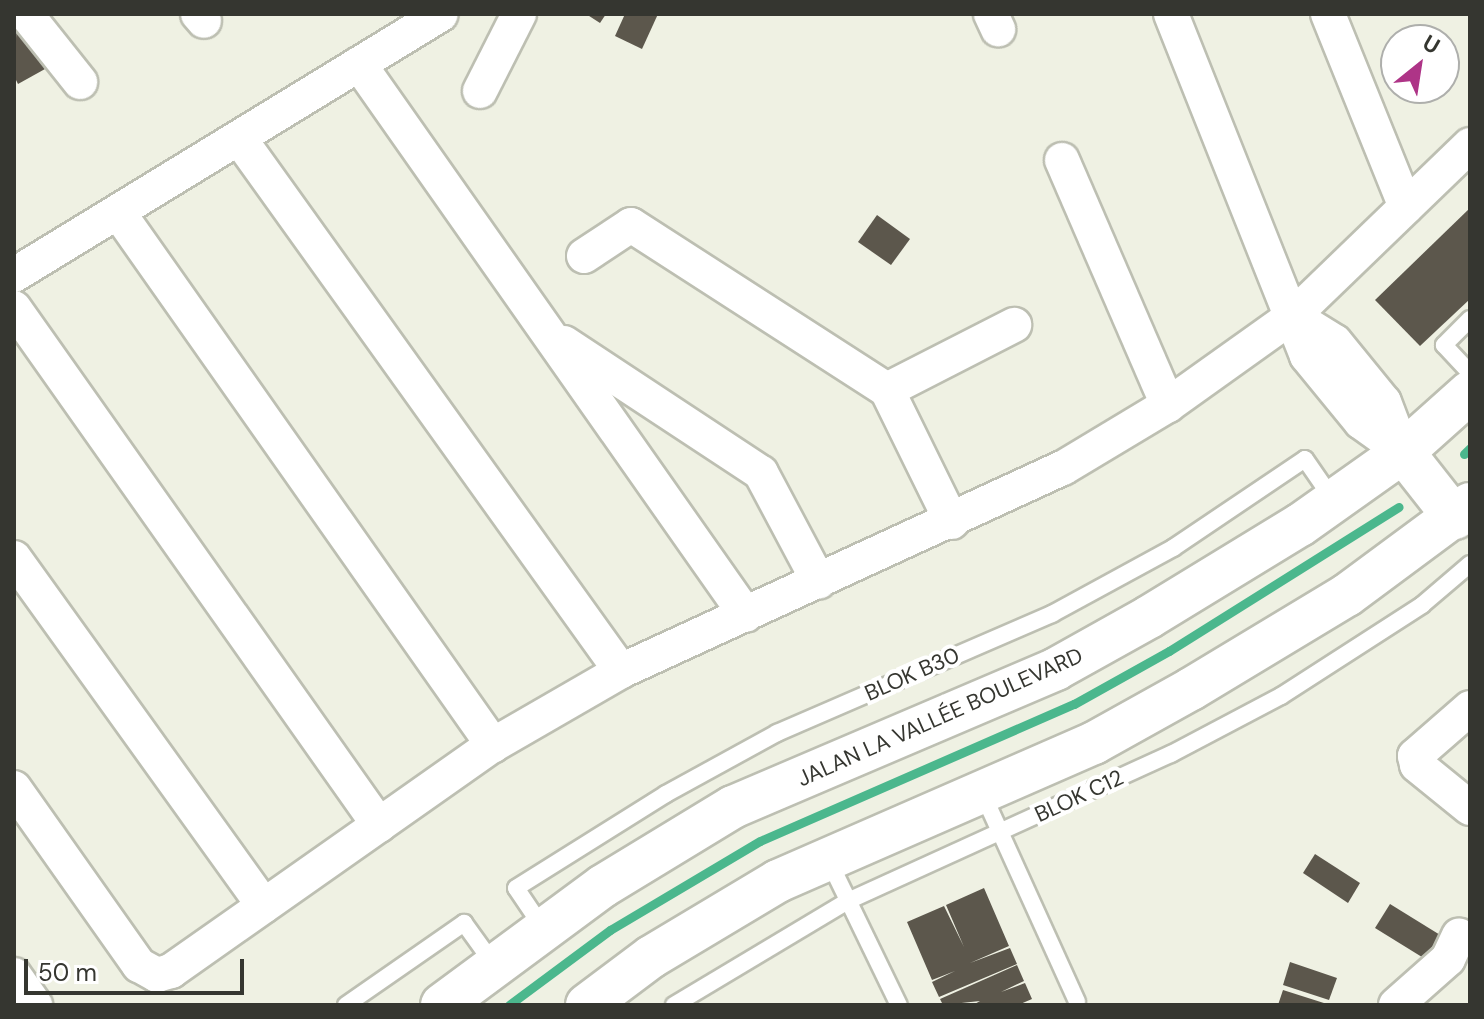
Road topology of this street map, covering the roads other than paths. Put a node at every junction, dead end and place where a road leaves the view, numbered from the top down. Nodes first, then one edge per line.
1 (26, 14) edge
2 (441, 14) edge
3 (519, 14) edge
4 (1171, 14) edge
5 (1328, 14) edge
6 (359, 64) junction
7 (80, 82) dead end
8 (480, 91) dead end
9 (239, 138) junction
10 (1470, 145) edge
11 (1062, 160) dead end
12 (1406, 207) junction
13 (118, 212) junction
14 (584, 256) dead end
15 (14, 275) edge
16 (14, 308) edge
17 (1293, 316) junction
18 (1470, 319) edge
19 (1014, 325) dead end
20 (548, 333) junction
21 (1470, 373) edge
22 (887, 390) junction
23 (1470, 392) edge
24 (1168, 405) junction
25 (1403, 452) junction
26 (1463, 511) edge
27 (952, 522) junction
28 (14, 558) edge
29 (1470, 564) edge
30 (819, 582) junction
31 (746, 615) junction
32 (621, 671) junction
33 (1470, 708) edge
34 (493, 745) junction
35 (14, 788) edge
36 (982, 792) junction
37 (1470, 808) edge
38 (379, 825) junction
39 (1000, 832) junction
40 (828, 859) junction
41 (848, 901) junction
42 (264, 906) junction
43 (1459, 935) dead end
44 (495, 966) junction
45 (14, 975) edge
46 (1077, 1001) dead end
47 (35, 1005) edge
48 (346, 1005) edge
49 (442, 1005) edge
50 (587, 1005) edge
51 (674, 1005) edge
52 (899, 1005) edge
53 (1396, 1005) edge

1 - 7 street
2 - 6 street
3 - 8 street
4 - 17 street
5 - 12 street
6 - 9 street
6 - 20 street
9 - 13 street
9 - 32 street
10 - 12 street
11 - 24 street
12 - 17 street
13 - 15 street
13 - 34 street
14 - 22 street
16 - 38 street
17 - 24 street
17 - 25 street
18 - 21 lane
19 - 22 street
20 - 30 street
20 - 31 street
22 - 27 street
23 - 25 street, JALAN LA VALLÉE BOULEVARD
24 - 27 street
25 - 26 street
25 - 44 street, JALAN LA VALLÉE BOULEVARD
26 - 36 street
27 - 30 street
28 - 42 street
29 - 39 lane, BLOK C12
30 - 31 street
31 - 32 street
32 - 34 street
33 - 37 street
34 - 38 street
35 - 42 street
36 - 39 lane
36 - 40 street
38 - 42 street
39 - 41 lane, BLOK C12
39 - 46 lane
40 - 41 lane
40 - 50 street
41 - 51 lane, BLOK C12
41 - 52 lane
43 - 53 street
44 - 48 lane
44 - 49 street, JALAN LA VALLÉE BOULEVARD
45 - 47 street

